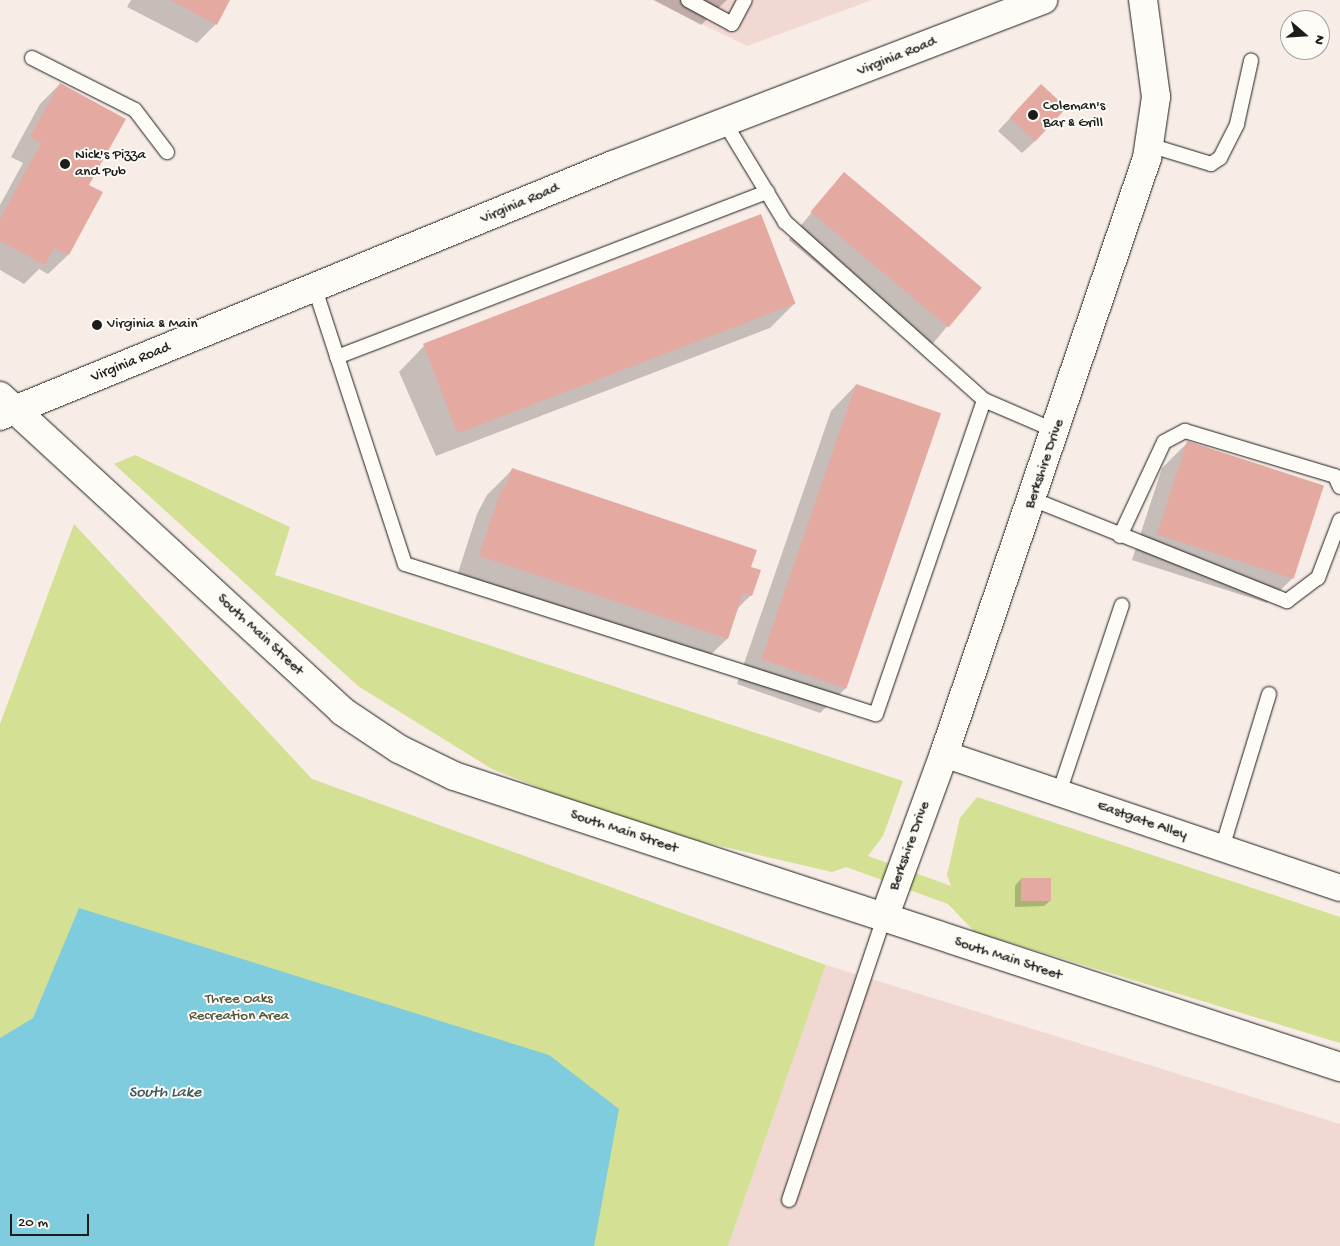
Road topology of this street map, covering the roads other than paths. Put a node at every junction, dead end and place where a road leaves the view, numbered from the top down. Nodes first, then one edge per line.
1 (688, 0) edge
2 (746, 0) edge
3 (1043, 0) edge
4 (1142, 0) edge
5 (32, 58) dead end
6 (1251, 61) dead end
7 (725, 123) junction
8 (1149, 145) junction
9 (167, 152) dead end
10 (767, 192) junction
11 (315, 289) junction
12 (337, 356) junction
13 (984, 400) junction
14 (5, 407) edge
15 (1056, 431) junction
16 (1340, 487) edge
17 (1032, 499) junction
18 (1340, 520) edge
19 (1120, 536) junction
20 (1122, 605) dead end
21 (1269, 694) dead end
22 (944, 754) junction
23 (1059, 793) junction
24 (1222, 848) junction
25 (1340, 888) edge
26 (884, 918) junction
27 (1340, 1067) edge
28 (789, 1200) dead end

1 - 2 lane
3 - 7 street, Virginia Road
4 - 8 street, Berkshire Drive
5 - 9 lane
6 - 8 lane
7 - 10 lane
7 - 11 street, Virginia Road
8 - 15 street, Berkshire Drive
10 - 12 lane
10 - 13 lane
11 - 12 lane
11 - 14 street, Virginia Road
12 - 13 lane
13 - 15 lane
14 - 26 street, South Main Street
15 - 17 street, Berkshire Drive
16 - 19 lane
17 - 19 lane
17 - 22 street, Berkshire Drive
18 - 19 lane
20 - 23 lane
21 - 24 lane
22 - 23 street, Eastgate Alley
22 - 26 street, Berkshire Drive
23 - 24 street, Eastgate Alley
24 - 25 street, Eastgate Alley
26 - 27 street, South Main Street
26 - 28 lane

